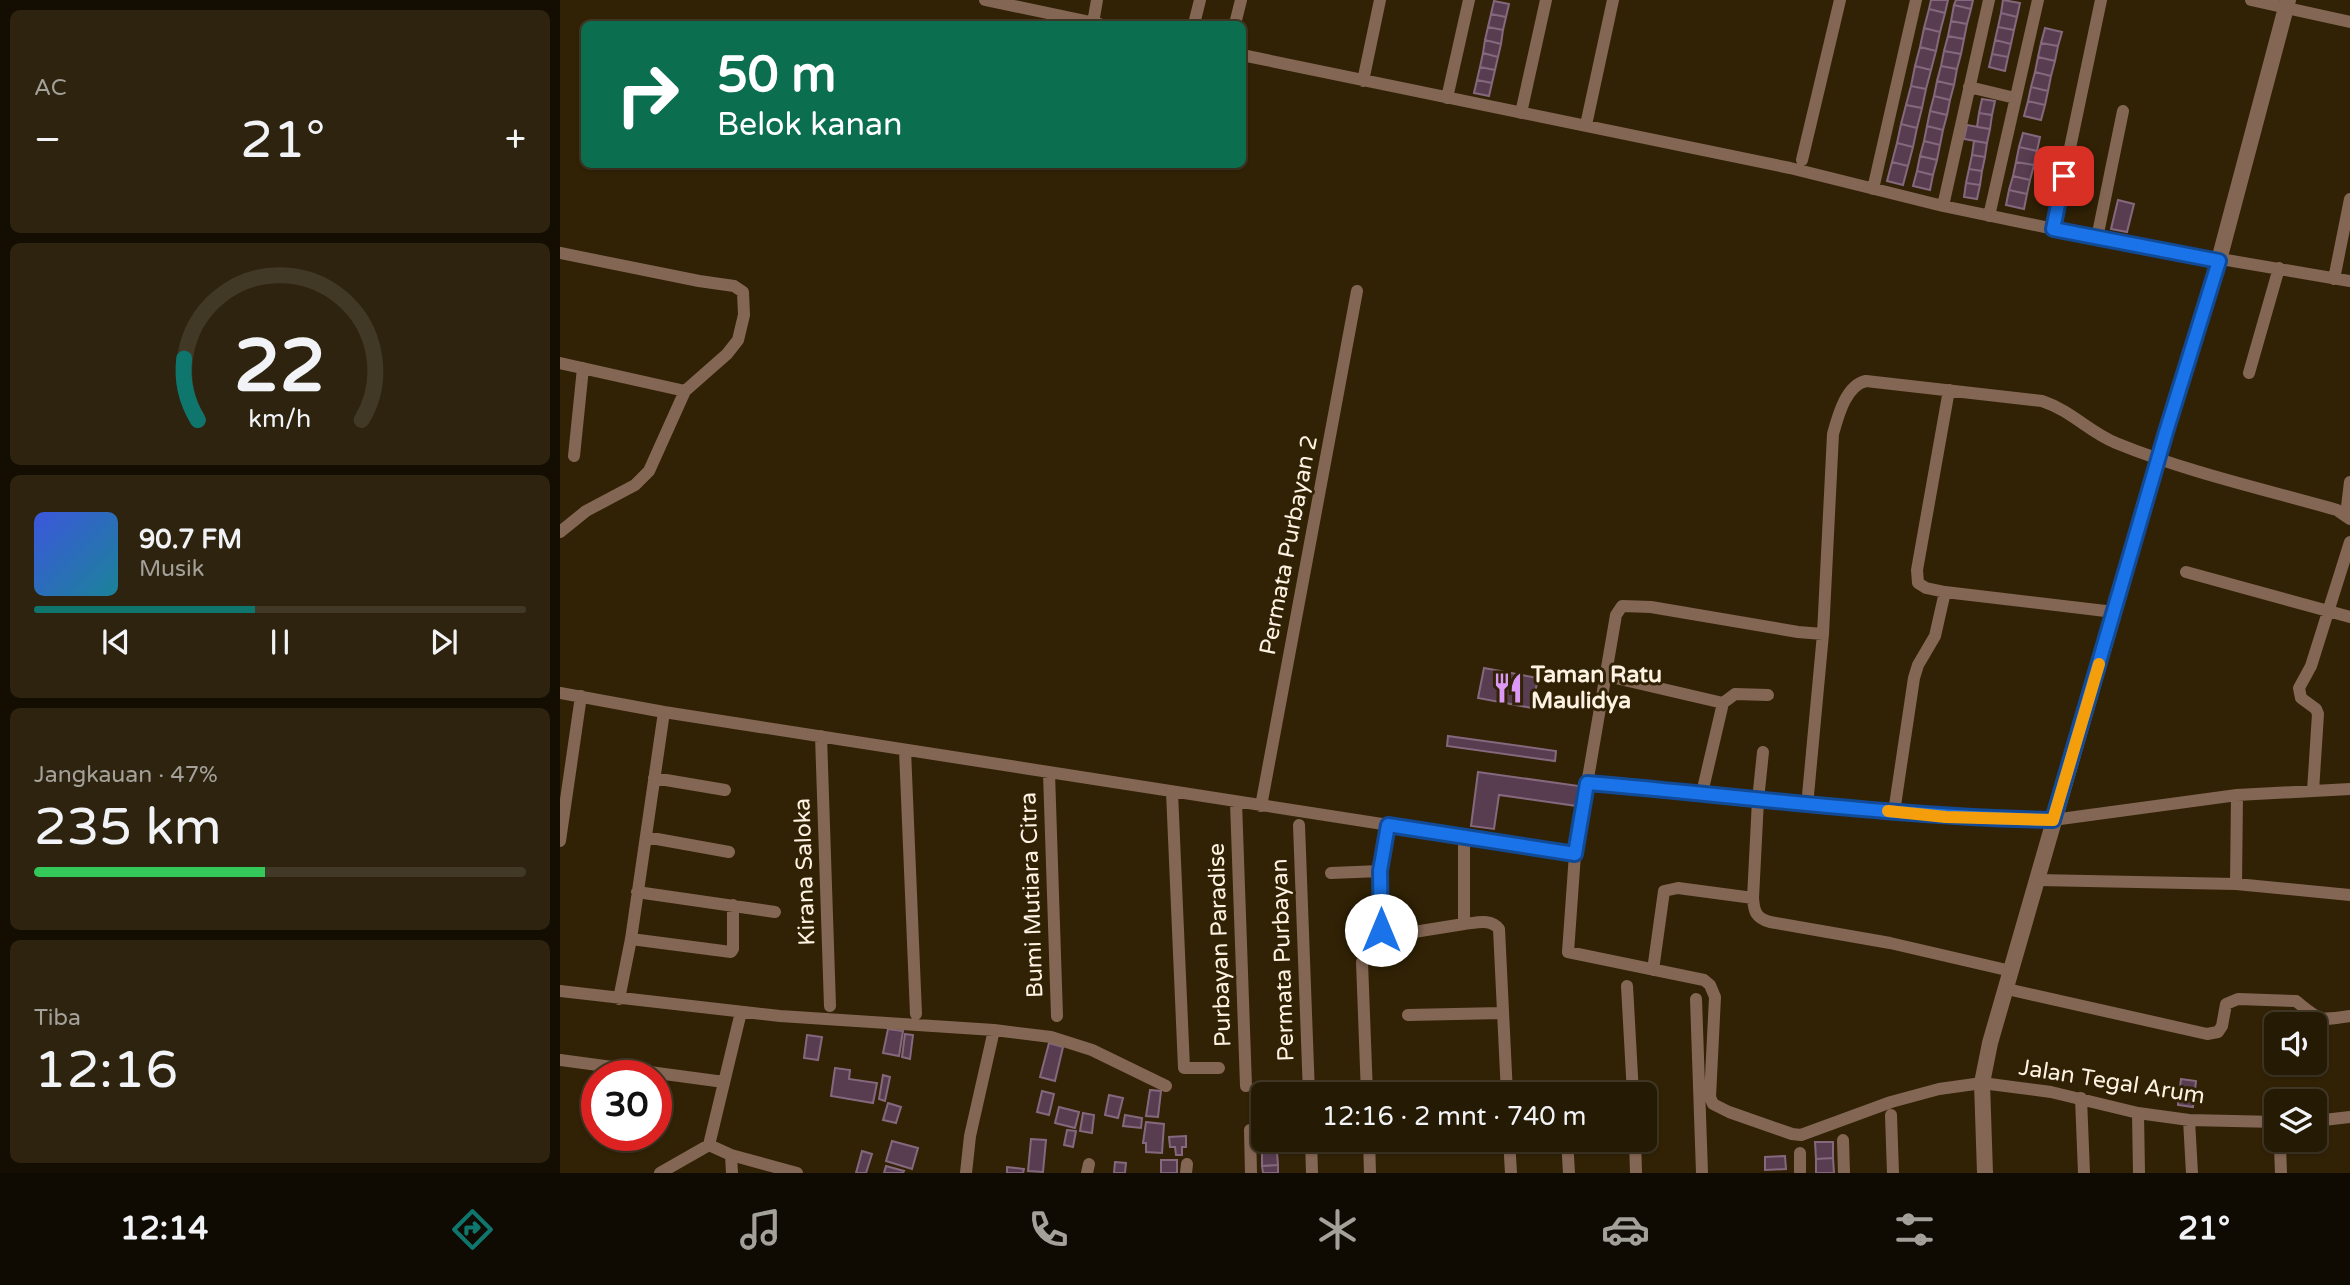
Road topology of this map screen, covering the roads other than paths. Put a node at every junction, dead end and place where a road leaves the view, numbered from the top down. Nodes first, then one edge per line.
1 (985, 0) edge
2 (1097, 0) edge
3 (1200, 0) edge
4 (1241, 0) edge
5 (1380, 0) edge
6 (1469, 0) edge
7 (1546, 0) edge
8 (1613, 0) edge
9 (1840, 0) edge
10 (1916, 0) edge
11 (1989, 0) edge
12 (2038, 0) edge
13 (2101, 0) edge
14 (2251, 0) edge
15 (1024, 4) edge
16 (2287, 4) edge
17 (1086, 21) edge
18 (1097, 21) edge
19 (1195, 21) edge
20 (1236, 21) edge
21 (2350, 22) edge
22 (1246, 56) edge
23 (1363, 81) junction
24 (1969, 87) junction
25 (1447, 98) junction
26 (2015, 98) junction
27 (2123, 111) dead end
28 (1521, 113) junction
29 (1586, 125) junction
30 (1802, 160) dead end
31 (1872, 189) junction
32 (2350, 199) edge
33 (1943, 206) junction
34 (1989, 216) junction
35 (2053, 229) junction
36 (2097, 238) junction
37 (560, 253) edge
38 (2219, 261) junction
39 (2279, 268) junction
40 (2334, 279) junction
41 (2350, 281) edge
42 (1357, 291) dead end
43 (560, 363) edge
44 (583, 368) junction
45 (2249, 373) dead end
46 (1949, 390) junction
47 (685, 391) junction
48 (574, 456) dead end
49 (2160, 458) junction
50 (2350, 482) edge
51 (2348, 517) edge
52 (560, 533) edge
53 (2350, 542) edge
54 (2186, 572) dead end
55 (1945, 592) junction
56 (2329, 611) junction
57 (2115, 612) junction
58 (2350, 617) edge
59 (1823, 634) junction
60 (1607, 676) junction
61 (560, 693) edge
62 (1768, 695) dead end
63 (581, 696) junction
64 (1723, 703) junction
65 (664, 712) junction
66 (821, 736) junction
67 (905, 750) junction
68 (1763, 752) dead end
69 (1049, 773) junction
70 (654, 778) junction
71 (1587, 783) junction
72 (2350, 789) edge
73 (725, 790) dead end
74 (2313, 791) junction
75 (1172, 792) junction
76 (1702, 793) junction
77 (2237, 795) junction
78 (1758, 800) junction
79 (1236, 802) junction
80 (1261, 806) junction
81 (1807, 806) junction
82 (1894, 812) junction
83 (2053, 820) junction
84 (1299, 825) dead end
85 (1388, 825) junction
86 (646, 837) junction
87 (1464, 837) junction
88 (560, 841) edge
89 (729, 852) dead end
90 (1575, 854) junction
91 (1380, 871) junction
92 (1331, 873) dead end
93 (2039, 880) junction
94 (2236, 884) junction
95 (637, 892) junction
96 (2350, 895) edge
97 (1753, 898) junction
98 (733, 905) junction
99 (775, 912) dead end
100 (1464, 924) junction
101 (1414, 932) dead end
102 (631, 939) junction
103 (1653, 970) junction
104 (2011, 971) junction
105 (1627, 986) dead end
106 (2007, 989) junction
107 (560, 991) edge
108 (619, 999) junction
109 (1696, 999) dead end
110 (830, 1006) dead end
111 (741, 1012) junction
112 (1502, 1013) junction
113 (916, 1014) dead end
114 (1057, 1016) dead end
115 (1408, 1016) dead end
116 (2350, 1016) edge
117 (995, 1030) junction
118 (560, 1060) edge
119 (1219, 1068) dead end
120 (724, 1082) junction
121 (1309, 1082) edge
122 (1366, 1082) edge
123 (1506, 1082) edge
124 (1632, 1082) edge
125 (1982, 1083) junction
126 (1166, 1086) dead end
127 (1246, 1086) dead end
128 (2081, 1098) junction
129 (2138, 1113) junction
130 (1891, 1115) dead end
131 (2350, 1117) edge
132 (2189, 1120) junction
133 (2327, 1120) edge
134 (2264, 1122) edge
135 (1250, 1130) dead end
136 (1843, 1140) dead end
137 (709, 1145) junction
138 (1311, 1152) edge
139 (1369, 1152) edge
140 (1510, 1152) edge
141 (1568, 1152) edge
142 (1635, 1152) edge
143 (2280, 1152) edge
144 (1800, 1153) dead end
145 (731, 1155) junction
146 (791, 1172) edge
147 (660, 1173) edge
148 (732, 1173) edge
149 (966, 1173) edge
150 (1251, 1173) edge
151 (1312, 1173) edge
152 (1370, 1173) edge
153 (1511, 1173) edge
154 (1569, 1173) edge
155 (1636, 1173) edge
156 (1702, 1173) edge
157 (1800, 1173) edge
158 (1844, 1173) edge
159 (1893, 1173) edge
160 (1985, 1173) edge
161 (2084, 1173) edge
162 (2139, 1173) edge
163 (2192, 1173) edge
164 (2281, 1173) edge

1 - 15 street
2 - 18 street
3 - 19 street
4 - 20 street
5 - 23 street
6 - 25 street
7 - 28 street
8 - 29 street
9 - 30 street
10 - 31 street
11 - 24 street
12 - 26 street
13 - 35 street
14 - 16 street
15 - 17 street
16 - 21 street
16 - 38 street
22 - 23 street
23 - 25 street
24 - 26 street
24 - 33 street
25 - 28 street
26 - 34 street
27 - 36 street
28 - 29 street
29 - 31 street
31 - 33 street
32 - 40 street
33 - 34 street
34 - 35 street
35 - 36 street
36 - 38 street
37 - 47 street
38 - 39 street
38 - 49 street
39 - 40 street
39 - 45 street
40 - 41 street
42 - 80 street, Permata Purbayan 2
43 - 44 street
44 - 47 street
44 - 48 street
46 - 49 street
46 - 55 street
46 - 59 street
47 - 52 street
49 - 51 street
49 - 57 street
50 - 51 street
53 - 56 street
54 - 56 street
55 - 57 street
55 - 82 street
56 - 58 street
56 - 74 street
57 - 83 street
59 - 60 street
59 - 81 street
60 - 64 street
60 - 71 street
61 - 63 street
62 - 64 street
63 - 65 street
63 - 88 street
64 - 76 street
65 - 66 street
65 - 70 street
66 - 67 street
66 - 110 street, Kirana Saloka
67 - 69 street
67 - 113 street
68 - 78 street
69 - 75 street
69 - 114 street, Bumi Mutiara Citra
70 - 73 street
70 - 86 street
71 - 76 street
71 - 90 street
72 - 74 street
74 - 77 street
75 - 79 street
75 - 119 street
76 - 78 street
77 - 83 street
77 - 94 street
78 - 81 street
78 - 97 street
79 - 80 street
79 - 127 street, Purbayan Paradise
80 - 85 street
81 - 82 street
82 - 83 street
83 - 93 street
84 - 121 street, Permata Purbayan
85 - 87 street
85 - 91 street
86 - 89 street
86 - 95 street
87 - 90 street
87 - 100 street
90 - 103 street
91 - 92 street
91 - 122 street
93 - 94 street
93 - 104 street
94 - 96 street
95 - 98 street
95 - 102 street
97 - 103 street
97 - 104 street
98 - 99 street
98 - 102 street
100 - 101 street
100 - 112 street
102 - 108 street
103 - 125 street, Jalan Tegal Arum
104 - 106 street
105 - 124 street
106 - 116 street
106 - 125 street
107 - 108 street
108 - 111 street
109 - 156 street
111 - 117 street
111 - 120 street
112 - 115 street
112 - 123 street
117 - 126 street
117 - 149 street
118 - 120 street
120 - 137 street
125 - 128 street, Jalan Tegal Arum
125 - 160 street
128 - 129 street, Jalan Tegal Arum
128 - 161 street
129 - 132 street, Jalan Tegal Arum
129 - 162 street
130 - 159 street
131 - 133 street
132 - 134 street, Jalan Tegal Arum
132 - 163 street
135 - 150 street
136 - 158 street
137 - 145 street
137 - 147 street
138 - 151 street
139 - 152 street
140 - 153 street
141 - 154 street
142 - 155 street
143 - 164 street
144 - 157 street
145 - 146 street
145 - 148 street

